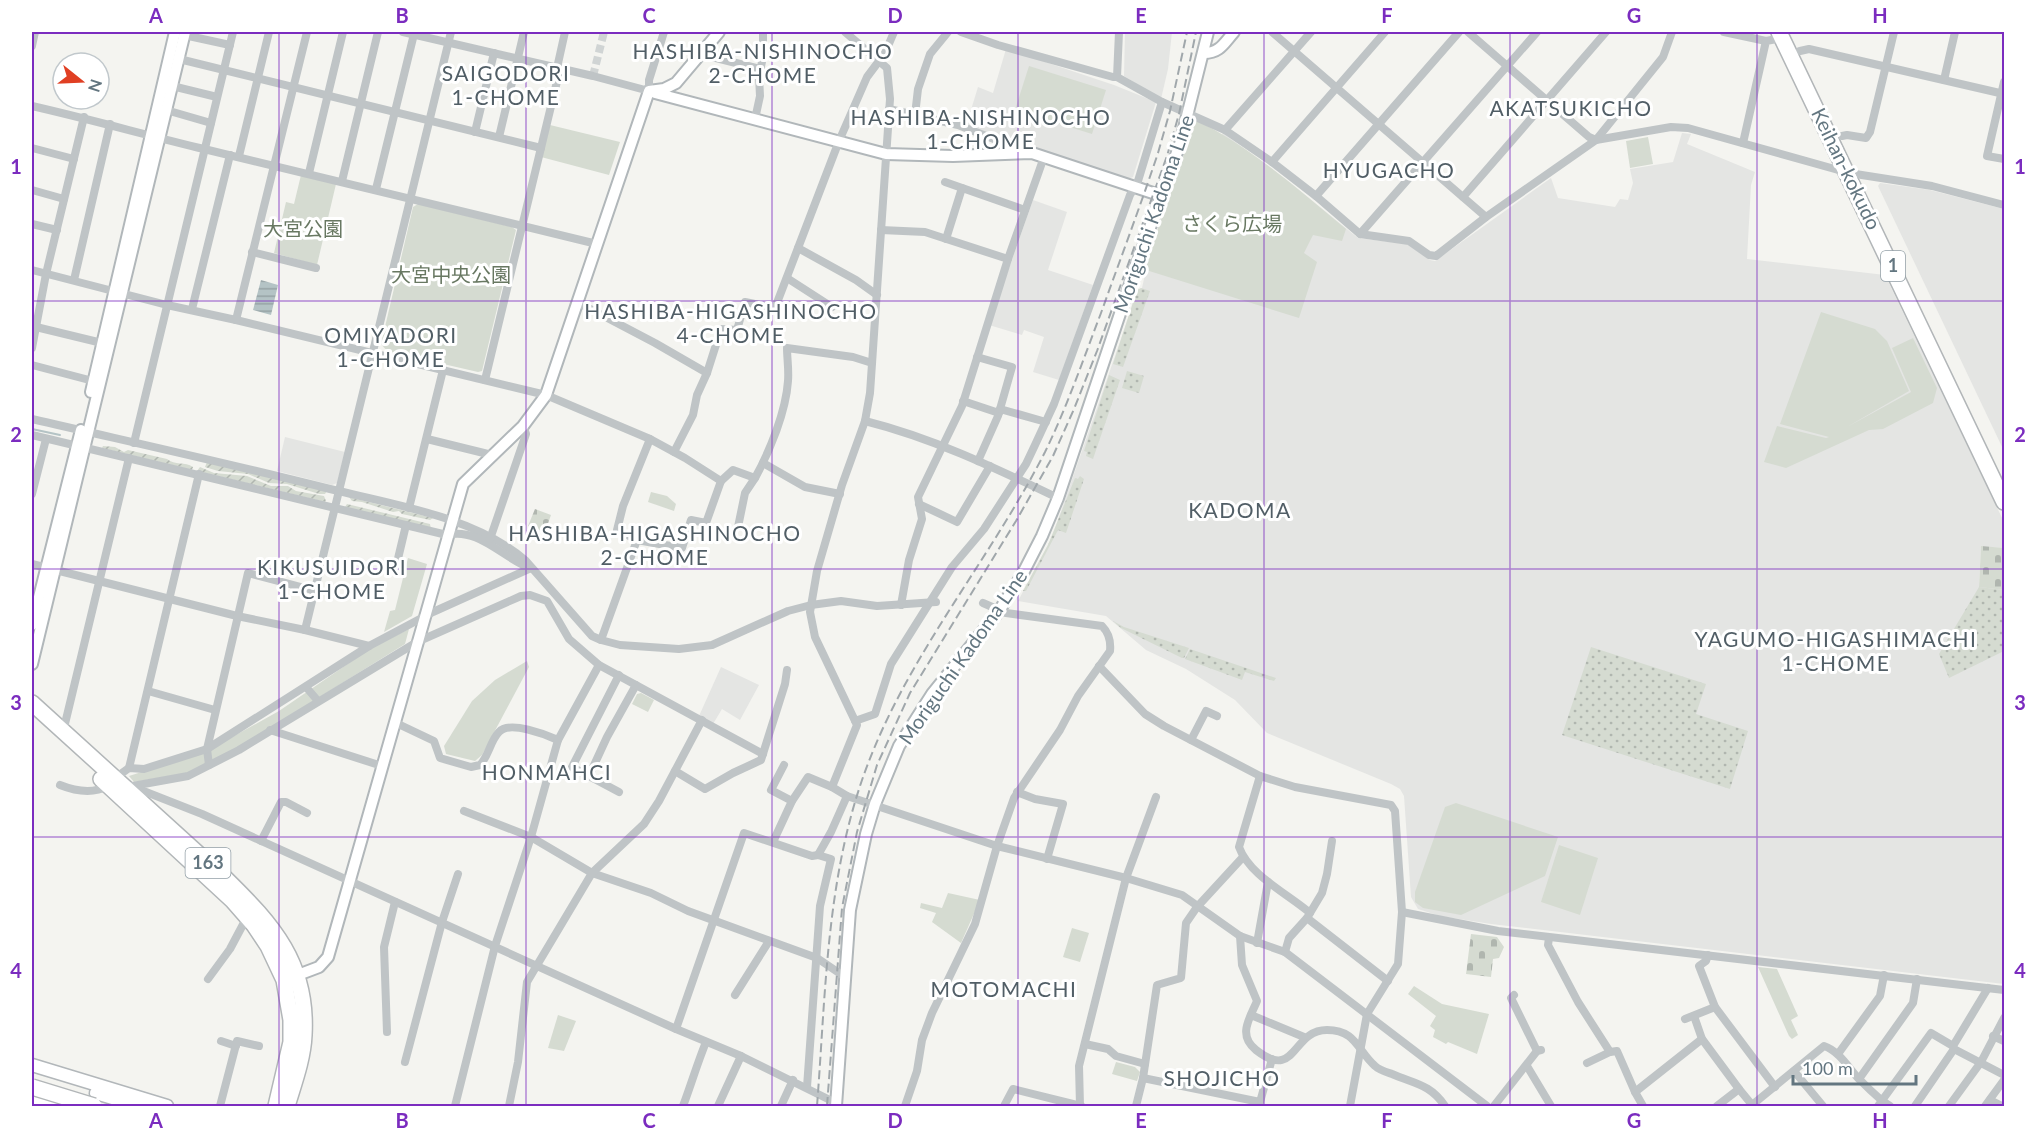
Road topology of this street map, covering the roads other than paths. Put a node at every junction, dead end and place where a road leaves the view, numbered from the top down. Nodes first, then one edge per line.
1 (35, 32) edge
2 (233, 32) edge
3 (269, 32) edge
4 (307, 32) edge
5 (343, 32) edge
6 (378, 32) edge
7 (403, 32) edge
8 (451, 32) edge
9 (524, 32) edge
10 (565, 32) edge
11 (664, 32) edge
12 (718, 32) edge
13 (763, 32) edge
14 (845, 32) edge
15 (894, 32) edge
16 (948, 32) edge
17 (961, 32) edge
18 (1119, 32) edge
19 (1208, 32) edge
20 (1234, 32) edge
21 (1272, 32) edge
22 (1311, 32) edge
23 (1386, 32) edge
24 (1459, 32) edge
25 (1468, 32) edge
26 (1537, 32) edge
27 (1606, 32) edge
28 (1672, 32) edge
29 (1724, 32) edge
30 (1894, 32) edge
31 (1955, 32) edge
32 (182, 33) edge
33 (414, 34) junction
34 (1784, 34) edge
35 (1766, 41) junction
36 (449, 43) junction
37 (230, 45) junction
38 (32, 46) edge
39 (1295, 51) junction
40 (1800, 51) junction
41 (494, 53) junction
42 (1204, 53) junction
43 (700, 54) junction
44 (174, 58) junction
45 (519, 58) junction
46 (879, 62) junction
47 (1507, 65) junction
48 (1886, 67) junction
49 (558, 69) junction
50 (760, 69) junction
51 (224, 70) junction
52 (1117, 76) junction
53 (258, 79) junction
54 (1944, 81) junction
55 (2004, 82) edge
56 (172, 86) junction
57 (294, 87) junction
58 (1336, 87) junction
59 (649, 92) junction
60 (2003, 94) edge
61 (327, 96) junction
62 (217, 97) junction
63 (1547, 100) junction
64 (1162, 102) junction
65 (361, 104) junction
66 (32, 106) edge
67 (889, 109) junction
68 (166, 110) junction
69 (395, 112) junction
70 (1189, 112) junction
71 (915, 115) junction
72 (84, 117) junction
73 (755, 118) junction
74 (430, 121) junction
75 (211, 123) junction
76 (1379, 123) junction
77 (110, 124) junction
78 (1226, 130) junction
79 (475, 132) junction
80 (155, 136) junction
81 (1842, 136) junction
82 (499, 137) junction
83 (1596, 140) junction
84 (839, 141) junction
85 (1743, 143) junction
86 (32, 148) edge
87 (541, 148) junction
88 (205, 149) junction
89 (1032, 153) junction
90 (886, 154) junction
91 (234, 155) junction
92 (1044, 157) junction
93 (74, 159) junction
94 (2004, 159) edge
95 (1272, 162) junction
96 (1424, 162) junction
97 (273, 165) junction
98 (309, 173) junction
99 (1855, 174) junction
100 (342, 181) junction
101 (945, 182) dead end
102 (1134, 187) junction
103 (962, 188) junction
104 (376, 189) junction
105 (32, 190) edge
106 (1162, 196) junction
107 (1316, 196) junction
108 (1463, 197) junction
109 (411, 198) junction
110 (64, 199) junction
111 (2004, 205) edge
112 (1025, 210) junction
113 (1486, 217) junction
114 (32, 224) edge
115 (521, 226) junction
116 (57, 230) junction
117 (881, 230) junction
118 (1359, 234) junction
119 (946, 239) junction
120 (597, 244) junction
121 (798, 248) junction
122 (252, 252) junction
123 (1008, 259) junction
124 (316, 268) dead end
125 (32, 270) edge
126 (46, 274) junction
127 (787, 278) junction
128 (74, 280) junction
129 (118, 292) junction
130 (877, 295) junction
131 (577, 302) junction
132 (167, 305) junction
133 (832, 307) dead end
134 (192, 309) junction
135 (236, 320) junction
136 (36, 327) junction
137 (102, 343) junction
138 (32, 348) edge
139 (373, 353) junction
140 (977, 357) junction
141 (872, 363) junction
142 (32, 365) edge
143 (443, 370) junction
144 (707, 373) junction
145 (485, 380) junction
146 (93, 381) junction
147 (546, 394) junction
148 (963, 400) junction
149 (999, 411) junction
150 (32, 419) edge
151 (865, 420) junction
152 (1046, 422) junction
153 (523, 426) junction
154 (85, 431) junction
155 (32, 435) edge
156 (46, 439) junction
157 (427, 439) junction
158 (650, 439) junction
159 (134, 443) junction
160 (944, 445) junction
161 (81, 447) junction
162 (674, 452) junction
163 (492, 454) junction
164 (129, 458) junction
165 (978, 461) junction
166 (763, 463) junction
167 (990, 466) junction
168 (199, 474) junction
169 (2004, 477) edge
170 (755, 478) junction
171 (1016, 478) junction
172 (721, 481) junction
173 (338, 491) junction
174 (32, 494) edge
175 (840, 494) junction
176 (1058, 498) junction
177 (2004, 502) edge
178 (919, 504) junction
179 (335, 507) junction
180 (409, 508) junction
181 (451, 521) junction
182 (406, 525) junction
183 (738, 527) dead end
184 (447, 535) junction
185 (490, 540) junction
186 (637, 540) junction
187 (32, 564) edge
188 (396, 567) dead end
189 (531, 568) junction
190 (50, 569) junction
191 (99, 581) junction
192 (316, 591) junction
193 (168, 598) junction
194 (933, 602) junction
195 (983, 603) dead end
196 (812, 605) junction
197 (901, 605) junction
198 (999, 610) junction
199 (237, 616) junction
200 (423, 619) junction
201 (32, 625) edge
202 (305, 630) junction
203 (601, 640) junction
204 (417, 642) junction
205 (369, 646) junction
206 (32, 664) edge
207 (599, 665) junction
208 (1099, 666) junction
209 (787, 670) dead end
210 (619, 675) junction
211 (636, 685) junction
212 (306, 687) junction
213 (148, 692) junction
214 (318, 701) junction
215 (32, 703) edge
216 (215, 710) junction
217 (1217, 716) dead end
218 (32, 717) edge
219 (702, 720) junction
220 (855, 721) junction
221 (394, 722) junction
222 (270, 730) junction
223 (63, 732) junction
224 (558, 740) junction
225 (1191, 740) junction
226 (207, 749) junction
227 (763, 754) junction
228 (209, 765) junction
229 (382, 765) junction
230 (784, 765) dead end
231 (129, 768) junction
232 (675, 771) junction
233 (589, 776) junction
234 (1260, 776) junction
235 (60, 785) dead end
236 (119, 785) junction
237 (832, 787) junction
238 (619, 792) dead end
239 (1017, 792) junction
240 (847, 796) junction
241 (1156, 798) dead end
242 (792, 801) junction
243 (874, 804) junction
244 (464, 811) dead end
245 (307, 813) dead end
246 (531, 837) junction
247 (261, 841) junction
248 (1332, 841) dead end
249 (772, 842) junction
250 (996, 846) junction
251 (818, 855) junction
252 (1242, 857) junction
253 (1047, 859) junction
254 (592, 873) junction
255 (458, 874) dead end
256 (1126, 878) junction
257 (350, 881) junction
258 (1268, 882) junction
259 (395, 902) junction
260 (1197, 907) junction
261 (1402, 912) junction
262 (247, 916) junction
263 (1308, 916) junction
264 (715, 921) junction
265 (442, 922) junction
266 (1240, 936) junction
267 (1549, 938) junction
268 (769, 941) junction
269 (1257, 944) junction
270 (495, 946) junction
271 (1285, 952) junction
272 (1708, 955) junction
273 (817, 958) junction
274 (537, 965) junction
275 (1884, 975) junction
276 (291, 977) junction
277 (845, 977) junction
278 (208, 979) dead end
279 (1917, 979) junction
280 (1388, 981) junction
281 (1988, 988) junction
282 (2004, 990) edge
283 (735, 995) dead end
284 (1514, 995) dead end
285 (1714, 1006) junction
286 (1367, 1014) junction
287 (1251, 1016) junction
288 (1694, 1016) junction
289 (2004, 1018) edge
290 (1684, 1019) dead end
291 (676, 1029) junction
292 (387, 1032) dead end
293 (1993, 1036) junction
294 (1304, 1037) junction
295 (1702, 1039) junction
296 (221, 1041) dead end
297 (2004, 1041) edge
298 (706, 1042) junction
299 (1085, 1044) junction
300 (236, 1046) junction
301 (259, 1046) dead end
302 (1954, 1048) junction
303 (1360, 1049) junction
304 (1610, 1052) junction
305 (1838, 1054) junction
306 (741, 1056) junction
307 (1272, 1059) junction
308 (405, 1062) dead end
309 (1981, 1062) junction
310 (1587, 1063) dead end
311 (1145, 1064) junction
312 (32, 1065) edge
313 (1527, 1066) junction
314 (1794, 1071) junction
315 (32, 1072) edge
316 (2004, 1075) edge
317 (1143, 1078) junction
318 (1859, 1079) junction
319 (793, 1080) junction
320 (2004, 1080) edge
321 (32, 1085) edge
322 (807, 1087) junction
323 (1775, 1087) junction
324 (1739, 1089) junction
325 (1635, 1092) junction
326 (32, 1100) edge
327 (1988, 1103) edge
328 (1880, 1104) edge
329 (838, 1105) edge
330 (286, 1106) edge
331 (1080, 1106) edge
332 (1752, 1106) edge
333 (51, 1107) edge
334 (73, 1107) edge
335 (94, 1107) edge
336 (139, 1107) edge
337 (167, 1107) edge
338 (220, 1107) edge
339 (276, 1107) edge
340 (455, 1107) edge
341 (508, 1107) edge
342 (683, 1107) edge
343 (718, 1107) edge
344 (781, 1107) edge
345 (905, 1107) edge
346 (1004, 1107) edge
347 (1136, 1107) edge
348 (1350, 1107) edge
349 (1445, 1107) edge
350 (1487, 1107) edge
351 (1494, 1107) edge
352 (1551, 1107) edge
353 (1643, 1107) edge
354 (1717, 1107) edge
355 (1823, 1107) edge
356 (1890, 1107) edge
357 (1915, 1107) edge
358 (1949, 1107) edge
359 (2002, 1107) edge

1 - 38 street
2 - 37 street
3 - 53 street
4 - 57 street
5 - 61 street
6 - 65 street
7 - 33 street
8 - 36 street
9 - 45 street
10 - 49 street
11 - 59 street
12 - 43 street
13 - 50 street
14 - 46 street
15 - 46 street
16 - 71 street
17 - 52 street
18 - 52 street
19 - 42 street, Moriguchi Kadoma Line
20 - 42 street
21 - 39 street
22 - 39 street
23 - 58 street
24 - 76 street
25 - 47 street
26 - 47 street
27 - 63 street
28 - 83 street
29 - 35 street
30 - 48 street
31 - 54 street
32 - 37 street
32 - 44 street
33 - 36 street
33 - 69 street
34 - 35 street
34 - 40 highway, Keihan-kokudo / 1
34 - 99 highway, Keihan-kokudo / 1
35 - 85 street
36 - 41 street
36 - 74 street
37 - 51 street
39 - 58 street
39 - 78 street
40 - 48 street
40 - 81 highway, Keihan-kokudo / 1
41 - 45 street
41 - 79 street
42 - 70 street, Moriguchi Kadoma Line
43 - 50 street
43 - 59 street
44 - 51 street
44 - 56 street
44 - 80 street
45 - 49 street
45 - 82 street
46 - 67 street
46 - 84 street
47 - 63 street
47 - 96 street
48 - 54 street
48 - 81 street
49 - 59 street
49 - 87 street
50 - 73 street
51 - 53 street
51 - 62 street
52 - 64 street
53 - 57 street
53 - 91 street
54 - 60 street
55 - 60 street
56 - 62 street
56 - 68 street
57 - 61 street
57 - 97 street
58 - 76 street
58 - 95 street
59 - 73 street
59 - 120 street
60 - 94 street
61 - 65 street
61 - 98 street
62 - 75 street
63 - 83 street
63 - 108 street
64 - 70 street
64 - 102 street
65 - 69 street
65 - 100 street
66 - 72 street
67 - 71 street
67 - 90 street
68 - 75 street
68 - 80 street
69 - 74 street
69 - 104 street
70 - 78 street
70 - 106 street, Moriguchi Kadoma Line
71 - 89 street
72 - 77 street
72 - 93 street
73 - 84 street
74 - 79 street
74 - 109 street
75 - 88 street
76 - 96 street
76 - 107 street
77 - 80 street
77 - 128 street
78 - 95 street
79 - 82 street
80 - 88 street
80 - 129 street
81 - 99 highway, Keihan-kokudo / 1
82 - 87 street
83 - 85 street
83 - 113 street
84 - 90 street
84 - 121 street
85 - 99 street
86 - 93 street
87 - 115 street
88 - 91 street
88 - 132 street
89 - 90 street
89 - 92 street
90 - 117 street
91 - 97 street
91 - 134 street
92 - 102 street
92 - 112 street
93 - 110 street
95 - 107 street
96 - 108 street
96 - 118 street
97 - 98 street
97 - 122 street
98 - 100 street
99 - 111 street
99 - 169 highway, Keihan-kokudo / 1
99 - 177 highway, Keihan-kokudo / 1
100 - 104 street
101 - 103 street
102 - 106 street
102 - 152 street
103 - 112 street
103 - 119 street
104 - 109 street
105 - 110 street
106 - 176 street, Moriguchi Kadoma Line
107 - 118 street
108 - 113 street
109 - 115 street
109 - 139 street
110 - 116 street
112 - 123 street
113 - 118 street
114 - 116 street
115 - 120 street
115 - 145 street
116 - 126 street
117 - 119 street
117 - 130 street
119 - 123 street
120 - 131 street
121 - 127 street
121 - 130 street
122 - 124 street
122 - 135 street
123 - 140 street
125 - 126 street
126 - 128 street
126 - 136 street
127 - 133 street
127 - 144 street
128 - 129 street
129 - 132 street
129 - 137 street
129 - 154 street
130 - 141 street
131 - 144 street
131 - 147 street
132 - 134 street
132 - 159 street
134 - 135 street
135 - 139 street
136 - 137 street
136 - 138 street
137 - 146 street
139 - 143 street
139 - 173 street
140 - 148 street
140 - 149 street
141 - 151 street
141 - 166 street
142 - 146 street
143 - 145 street
143 - 157 street
144 - 162 street
145 - 147 street
146 - 154 street
147 - 153 street
147 - 158 street
148 - 149 street
148 - 160 street
149 - 152 street
149 - 165 street
150 - 154 street
151 - 160 street
151 - 175 street
152 - 171 street
153 - 163 street
153 - 185 street
154 - 159 street
154 - 161 street
155 - 156 street
156 - 161 street
156 - 174 street
157 - 163 street
157 - 180 street
158 - 162 street
158 - 186 street
159 - 173 street
160 - 165 street
160 - 178 street
161 - 164 street
161 - 190 street
162 - 172 street
163 - 181 street
164 - 168 street
164 - 191 street
165 - 167 street
166 - 170 street
166 - 175 street
167 - 171 street
167 - 178 street
168 - 179 street
168 - 193 street
170 - 172 street
170 - 183 street
171 - 176 street
171 - 194 street
172 - 186 street
173 - 179 street
173 - 180 street
175 - 196 street
176 - 198 street, Moriguchi Kadoma Line
178 - 197 street
179 - 182 street
179 - 192 street
180 - 181 street
181 - 184 street
181 - 185 street
182 - 184 street
182 - 188 street
184 - 185 street
184 - 200 street
185 - 189 street
186 - 203 street
187 - 190 street
189 - 200 street
189 - 203 street
190 - 191 street
190 - 201 street
190 - 206 street
191 - 193 street
191 - 223 street
192 - 199 street
192 - 202 street
193 - 199 street
193 - 213 street
194 - 197 street
194 - 220 street
195 - 198 street
196 - 197 street
196 - 203 street
196 - 220 street
198 - 208 street
198 - 243 street, Moriguchi Kadoma Line
199 - 202 street
199 - 216 street
200 - 204 street
200 - 205 street
202 - 205 street
204 - 207 street
204 - 214 street
204 - 221 street
205 - 212 street
207 - 210 street
207 - 224 street
208 - 225 street
208 - 239 street
209 - 227 street
210 - 211 street
210 - 233 street
211 - 219 street
211 - 233 street
212 - 214 street
212 - 226 street
213 - 216 street
213 - 231 street
214 - 222 street
215 - 223 highway, 163
216 - 226 street
217 - 225 street
218 - 236 highway, 163
219 - 227 street
219 - 232 street
220 - 237 street
221 - 224 street
221 - 229 street
222 - 228 street
222 - 229 street
223 - 236 highway, 163
224 - 246 street
225 - 234 street
226 - 228 street
226 - 231 street
227 - 232 street
228 - 236 street
229 - 257 street
230 - 242 street
231 - 236 street
232 - 254 street
233 - 238 street
234 - 252 street
234 - 261 street
235 - 236 street
236 - 247 street
236 - 262 highway, 163
236 - 276 highway, 163
237 - 240 street
237 - 242 street
239 - 250 street
239 - 253 street
240 - 243 street
240 - 251 street
241 - 256 street
242 - 249 street
243 - 250 street
243 - 277 street, Moriguchi Kadoma Line
244 - 246 street
245 - 247 street
246 - 254 street
246 - 270 street
247 - 257 street
248 - 263 street
249 - 251 street
249 - 264 street
250 - 253 street
250 - 345 street
251 - 273 street
252 - 258 street
252 - 260 street
253 - 256 street
254 - 264 street
254 - 274 street
255 - 265 street
256 - 260 street
256 - 299 street
257 - 259 street
257 - 276 street
258 - 263 street
258 - 269 street
259 - 265 street
259 - 292 street
260 - 266 street
260 - 311 street
261 - 267 street
261 - 280 street
262 - 276 highway, 163
262 - 278 street
263 - 271 street
263 - 280 street
264 - 268 street
264 - 291 street
265 - 270 street
265 - 308 street
266 - 269 street
266 - 287 street
267 - 272 street
267 - 304 street
268 - 273 street
268 - 283 street
269 - 271 street
270 - 274 street
270 - 340 street
271 - 286 street
272 - 275 street
272 - 285 street
273 - 277 street
273 - 322 street
274 - 291 street
274 - 341 street
275 - 279 street
275 - 305 street
276 - 330 highway, 163
276 - 339 highway, 163
277 - 329 street, Moriguchi Kadoma Line
279 - 281 street
279 - 318 street
280 - 286 street
281 - 282 street
281 - 302 street
284 - 313 street
285 - 288 street
285 - 323 street
286 - 303 street
286 - 350 street
287 - 294 street
287 - 307 street
288 - 290 street
288 - 295 street
289 - 293 street
291 - 298 street
293 - 297 street
293 - 309 street
294 - 303 street
294 - 307 street
295 - 324 street
295 - 325 street
296 - 300 street
298 - 306 street
298 - 342 street
299 - 311 street
299 - 331 street
300 - 301 street
300 - 338 street
302 - 309 street
302 - 328 street
302 - 357 street
303 - 348 street
303 - 349 street
304 - 310 street
304 - 325 street
305 - 314 street
305 - 318 street
306 - 319 street
306 - 343 street
307 - 317 street
309 - 316 street
309 - 358 street
311 - 317 street
312 - 337 main road
313 - 351 street
313 - 352 street
314 - 323 street
314 - 355 street
315 - 336 main road
317 - 347 street
318 - 328 street
319 - 322 street
319 - 344 street
320 - 327 street
321 - 334 main road
321 - 335 highway, bridge
322 - 329 street
323 - 332 street
324 - 332 street
324 - 354 street
325 - 353 street
326 - 333 highway
327 - 359 street
328 - 356 street
331 - 346 street

